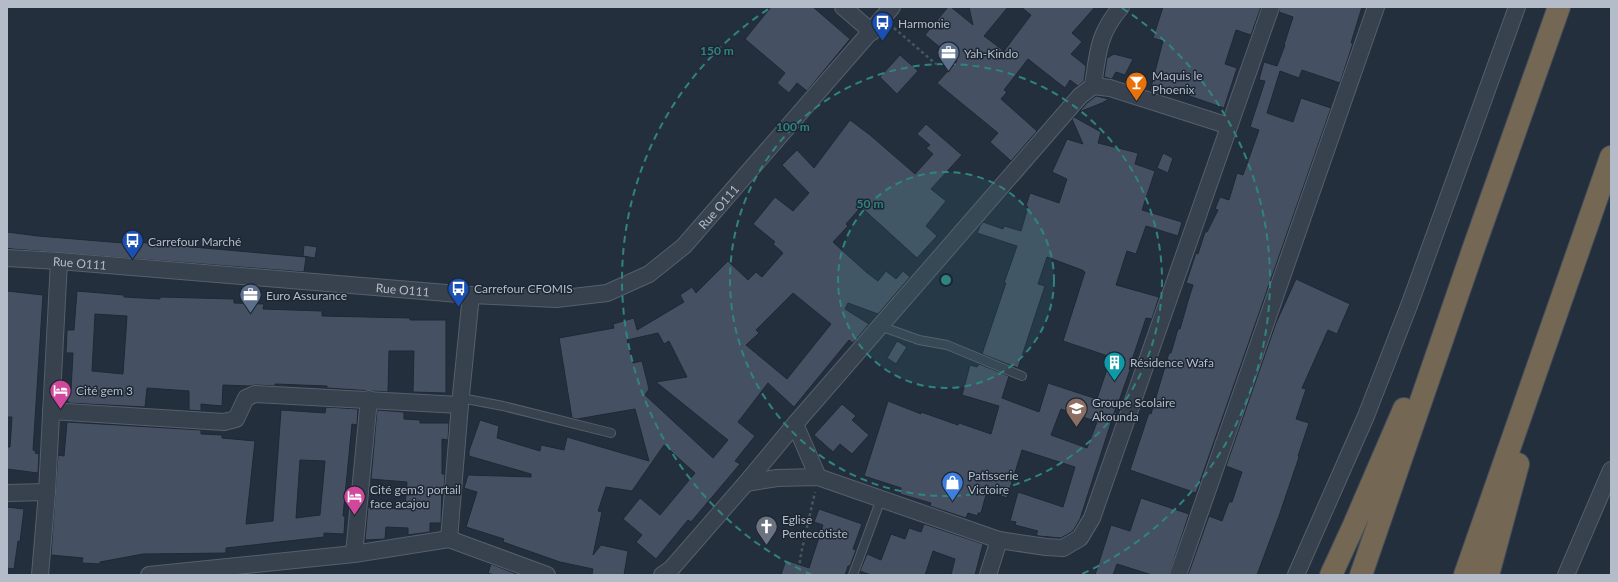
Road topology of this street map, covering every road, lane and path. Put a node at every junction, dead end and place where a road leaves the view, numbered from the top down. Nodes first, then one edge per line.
1 (843, 7) edge
2 (1121, 7) edge
3 (1271, 7) edge
4 (1376, 7) edge
5 (1517, 7) edge
6 (1560, 7) edge
7 (887, 13) edge
8 (872, 32) junction
9 (936, 64) dead end
10 (1093, 86) junction
11 (1229, 126) junction
12 (1611, 157) edge
13 (1473, 250) junction
14 (7, 258) edge
15 (59, 261) junction
16 (1564, 290) junction
17 (472, 295) junction
18 (880, 326) junction
19 (1022, 376) dead end
20 (369, 399) junction
21 (461, 401) junction
22 (51, 411) junction
23 (795, 424) junction
24 (611, 433) dead end
25 (1611, 470) edge
26 (818, 477) junction
27 (746, 484) junction
28 (47, 492) junction
29 (7, 493) edge
30 (881, 499) junction
31 (450, 539) junction
32 (999, 540) junction
33 (354, 554) junction
34 (40, 575) edge
35 (149, 575) edge
36 (547, 575) edge
37 (662, 575) edge
38 (798, 575) edge
39 (853, 575) edge
40 (988, 575) edge
41 (1178, 575) edge
42 (1296, 575) edge
43 (1331, 575) edge
44 (1362, 575) edge
45 (1465, 575) edge
46 (1488, 575) edge
47 (1566, 575) edge

1 - 8 street
2 - 10 street
3 - 11 street
4 - 41 street
5 - 42 street
6 - 13 highway
7 - 8 street, Rue O111
7 - 9 path
8 - 17 street, Rue O111
10 - 11 street
10 - 18 street
11 - 32 street
12 - 16 highway
13 - 43 highway
13 - 44 highway
14 - 15 street, Rue O111
15 - 17 street, Rue O111
15 - 22 street
16 - 45 highway
16 - 46 highway
17 - 21 street
18 - 19 lane
18 - 23 street
20 - 21 street
20 - 22 street
20 - 33 street
21 - 24 lane
21 - 31 street
22 - 28 street
23 - 26 street
23 - 27 street
25 - 47 street
26 - 27 street
26 - 30 street
26 - 38 path
27 - 37 street
28 - 29 street
28 - 34 street
30 - 32 street
30 - 39 lane
31 - 33 street
31 - 36 street
32 - 40 street
33 - 35 street

